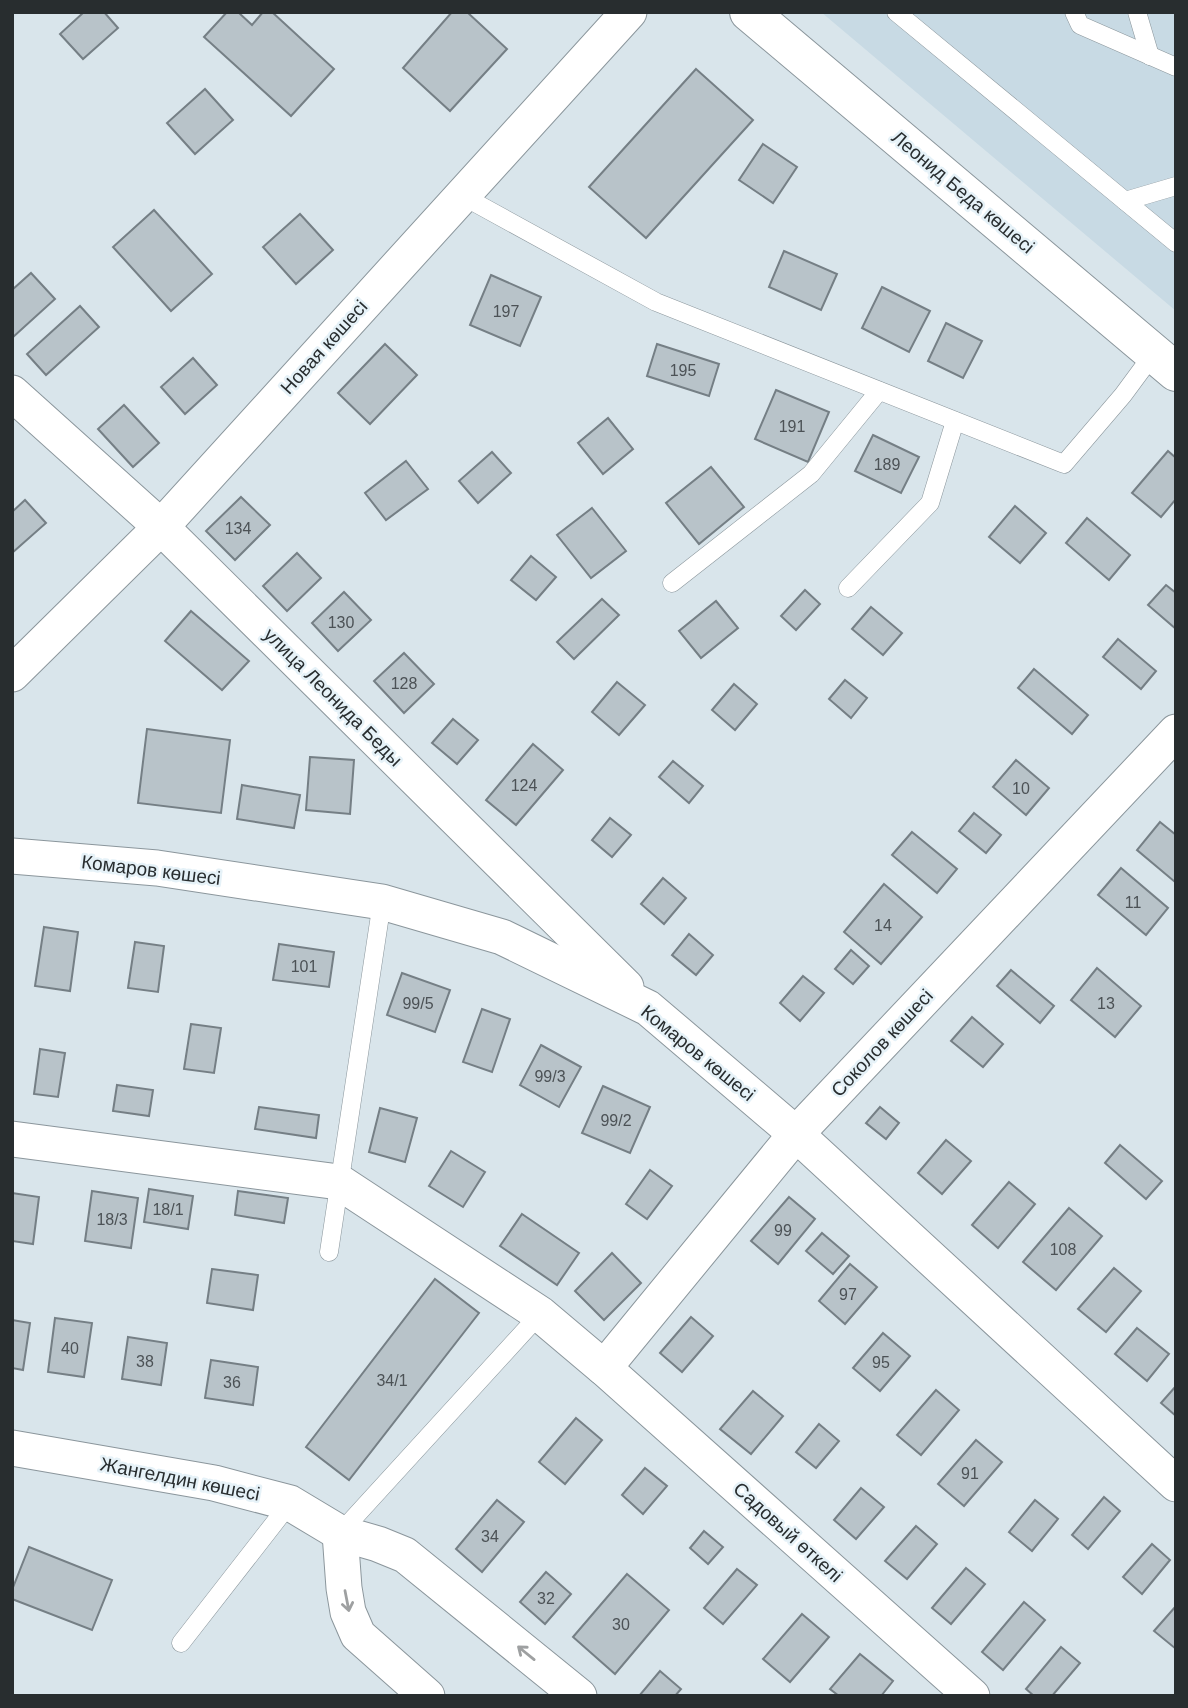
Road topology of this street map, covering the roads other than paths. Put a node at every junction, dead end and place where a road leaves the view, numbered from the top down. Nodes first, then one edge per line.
1 (629, 12) edge
2 (749, 12) edge
3 (896, 12) edge
4 (1074, 12) edge
5 (1137, 12) edge
6 (1150, 56) junction
7 (1176, 67) edge
8 (1176, 186) edge
9 (461, 195) junction
10 (1125, 201) junction
11 (1176, 243) edge
12 (1165, 362) edge
13 (879, 391) junction
14 (12, 393) edge
15 (955, 421) junction
16 (161, 527) junction
17 (672, 583) dead end
18 (848, 588) dead end
19 (12, 674) edge
20 (1176, 732) edge
21 (12, 856) edge
22 (382, 902) junction
23 (648, 1008) junction
24 (796, 1134) junction
25 (12, 1139) edge
26 (339, 1182) junction
27 (328, 1252) dead end
28 (540, 1314) junction
29 (604, 1368) junction
30 (12, 1448) edge
31 (1176, 1484) edge
32 (290, 1503) junction
33 (340, 1533) junction
34 (181, 1643) dead end
35 (427, 1696) edge
36 (579, 1696) edge
37 (972, 1696) edge

1 - 9 street, Новая көшесі
2 - 12 street, Леонид Беда көшесі
3 - 10 lane
4 - 6 lane
5 - 6 lane
6 - 7 lane
8 - 10 lane
9 - 13 lane
9 - 16 street, Новая көшесі
10 - 11 lane
12 - 15 lane
13 - 15 lane
13 - 17 lane
14 - 16 street, улица Леонида Беды
15 - 18 lane
16 - 19 street, Новая көшесі
16 - 23 street, улица Леонида Беды
20 - 24 street, Соколов көшесі
21 - 22 street, Комаров көшесі
22 - 23 street, Комаров көшесі
22 - 26 lane
23 - 24 street, Комаров көшесі
24 - 29 street, Соколов көшесі
24 - 31 street, Комаров көшесі
25 - 26 street
26 - 27 lane
26 - 28 street, Садовый өткелі
28 - 29 street, Садовый өткелі
28 - 33 lane
29 - 37 street, Садовый өткелі
30 - 32 street, Жангелдин көшесі
32 - 33 street, Жангелдин көшесі
32 - 34 lane
33 -> 35 street
36 -> 33 street, Жангелдин көшесі

